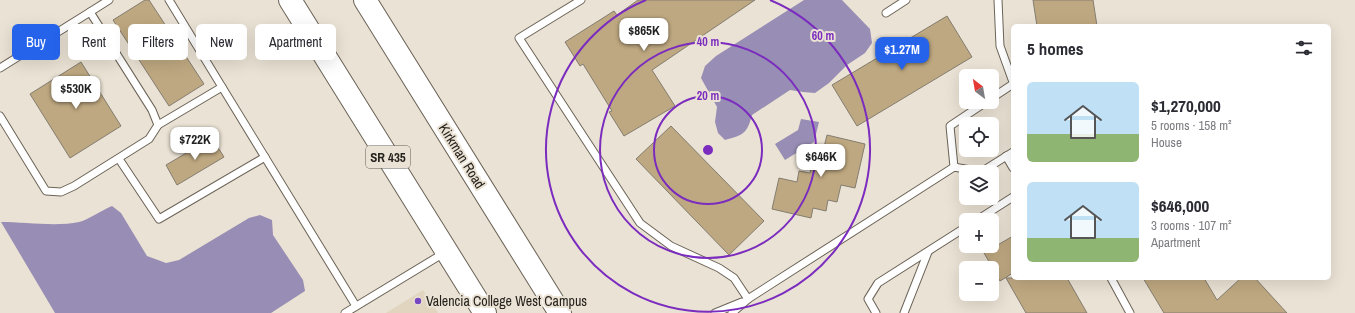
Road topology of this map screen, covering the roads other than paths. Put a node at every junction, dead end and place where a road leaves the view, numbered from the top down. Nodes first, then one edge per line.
1 (110, 0) edge
2 (169, 0) edge
3 (290, 0) edge
4 (365, 0) edge
5 (580, 0) edge
6 (906, 0) edge
7 (998, 0) edge
8 (90, 12) junction
9 (886, 13) dead end
10 (0, 68) edge
11 (1011, 77) edge
12 (1011, 84) edge
13 (222, 87) junction
14 (999, 93) edge
15 (976, 109) edge
16 (0, 116) edge
17 (158, 125) junction
18 (1011, 153) edge
19 (1006, 156) junction
20 (264, 157) junction
21 (119, 158) junction
22 (1011, 165) edge
23 (954, 167) junction
24 (1011, 199) edge
25 (988, 213) edge
26 (959, 231) edge
27 (446, 251) junction
28 (928, 251) junction
29 (1112, 280) edge
30 (748, 299) junction
31 (356, 306) junction
32 (345, 313) edge
33 (485, 313) edge
34 (560, 313) edge
35 (715, 313) edge
36 (732, 313) edge
37 (876, 313) edge
38 (904, 313) edge
39 (1130, 313) edge

1 - 8 lane
2 - 13 lane
3 - 27 main road, SR 435
4 - 34 main road, Kirkman Road
5 - 30 lane
6 - 9 lane
7 - 11 lane
8 - 10 lane
8 - 17 lane
12 - 14 lane
13 - 17 lane
13 - 20 lane
15 - 23 lane
16 - 21 lane
17 - 21 lane
18 - 19 lane
19 - 22 lane
19 - 23 lane
20 - 21 lane
20 - 31 lane
23 - 30 lane
24 - 25 lane
26 - 28 lane
27 - 31 lane
27 - 33 main road, SR 435
28 - 37 lane
28 - 38 lane
29 - 39 lane
30 - 35 lane
30 - 36 lane
31 - 32 lane

